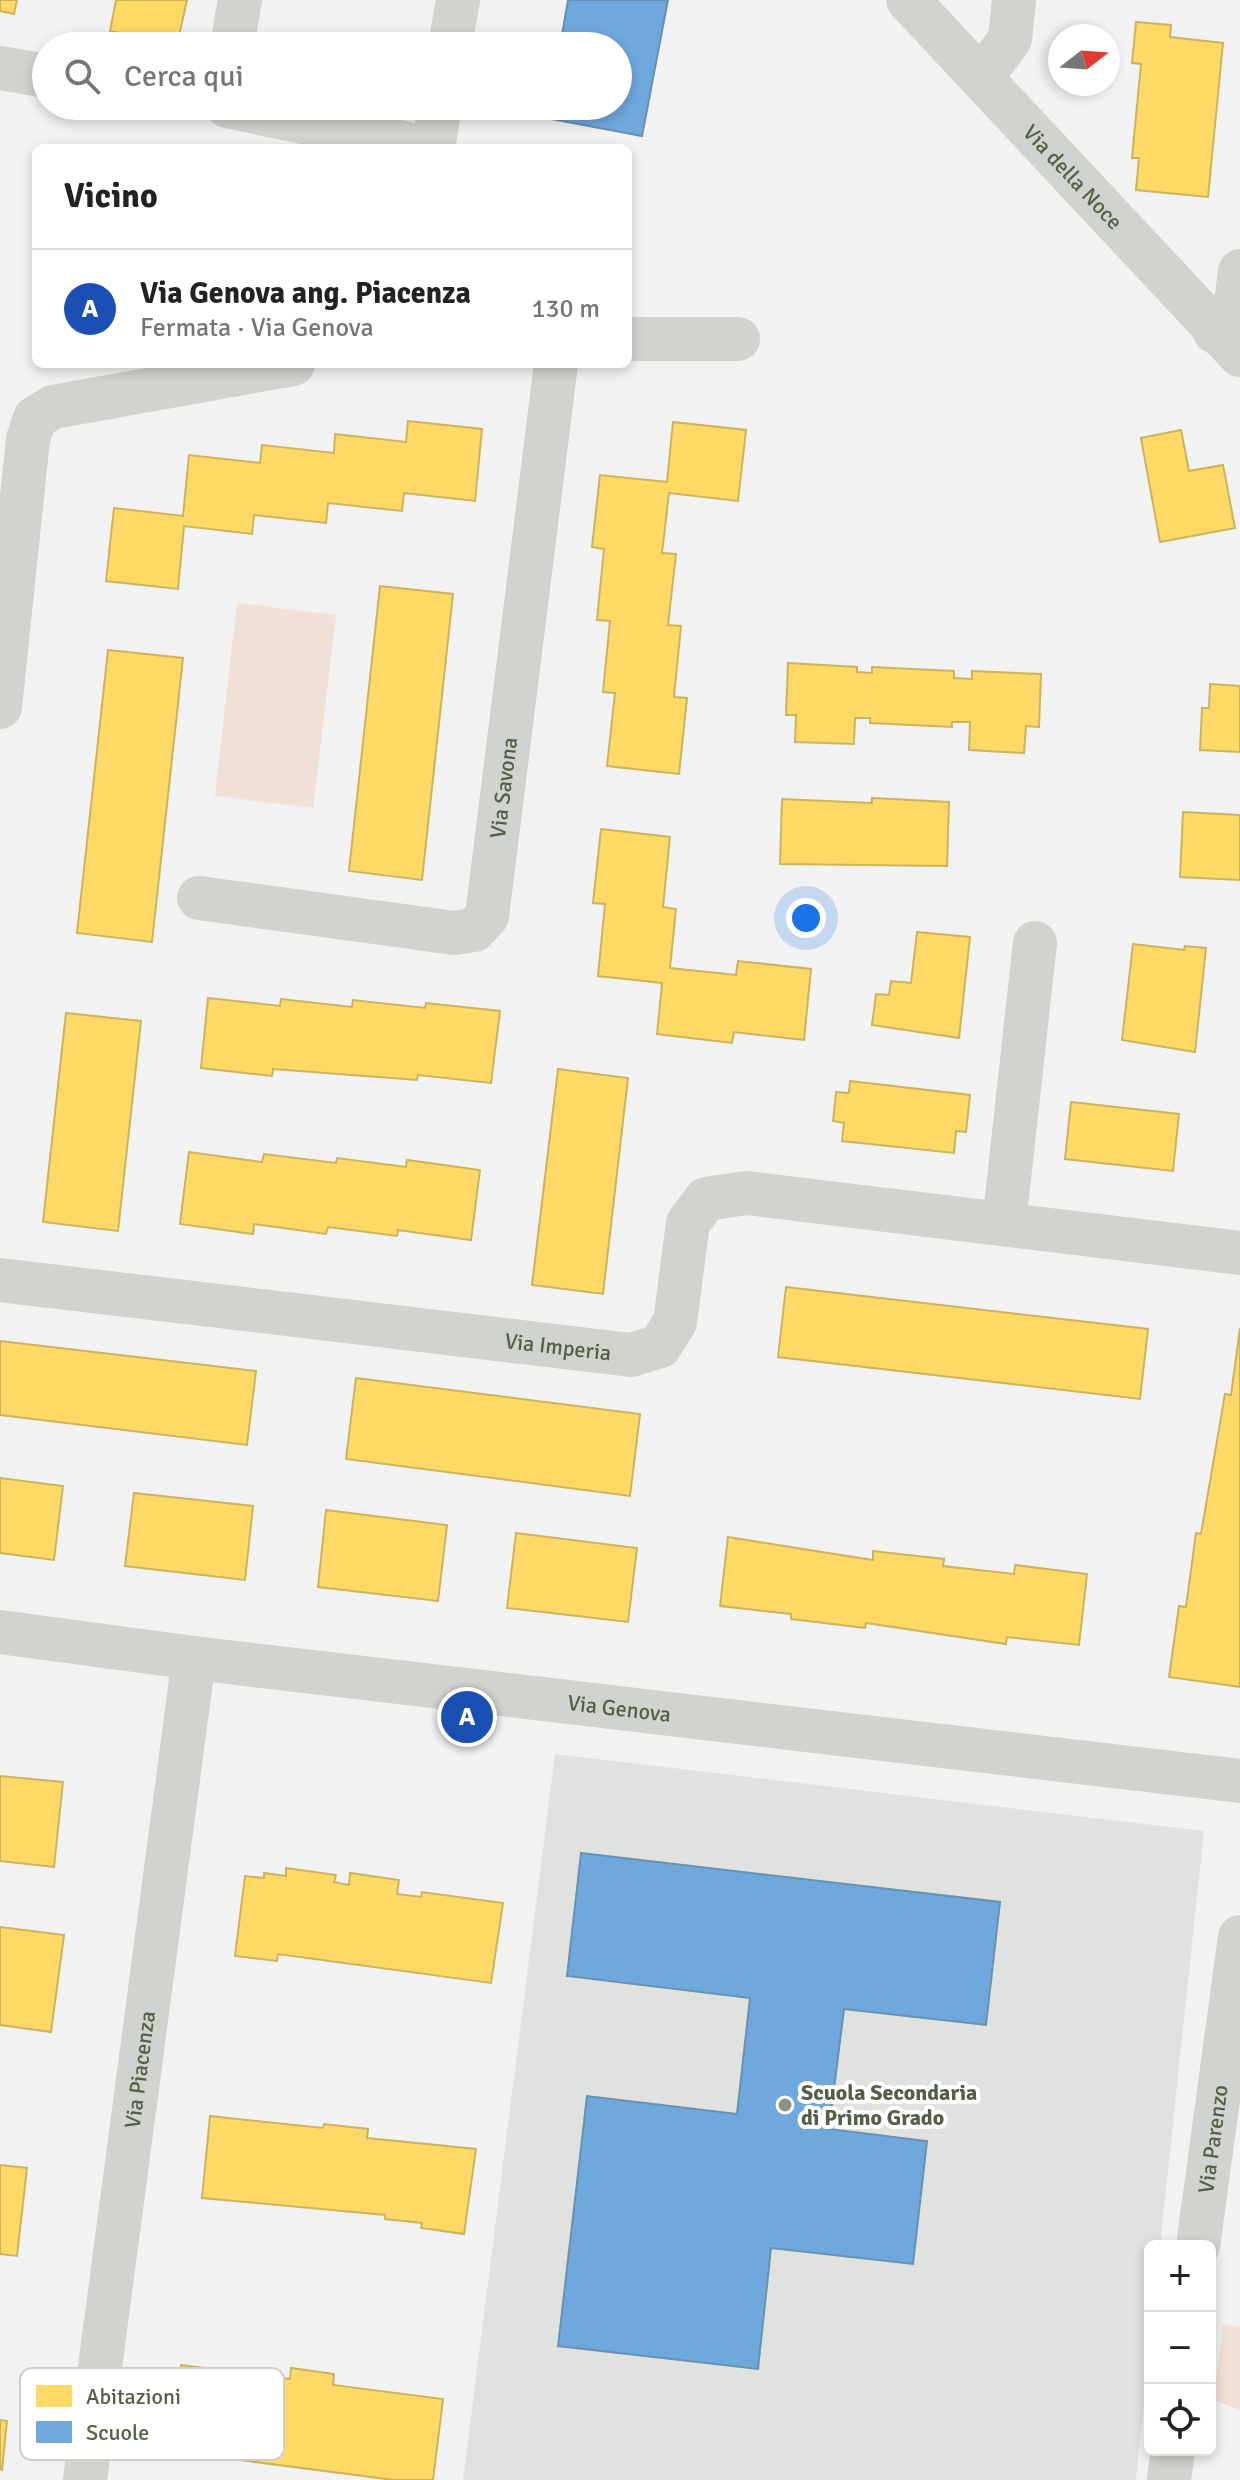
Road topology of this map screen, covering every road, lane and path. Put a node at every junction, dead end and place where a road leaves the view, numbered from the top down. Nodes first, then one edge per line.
1 (240, 0) edge
2 (458, 0) edge
3 (908, 0) edge
4 (1014, 0) edge
5 (234, 32) edge
6 (452, 32) edge
7 (0, 68) edge
8 (32, 74) edge
9 (982, 77) junction
10 (295, 120) edge
11 (437, 120) edge
12 (411, 144) edge
13 (431, 144) edge
14 (1240, 271) edge
15 (632, 339) edge
16 (738, 339) dead end
17 (1227, 343) edge
18 (271, 368) edge
19 (556, 368) edge
20 (0, 707) edge
21 (199, 898) dead end
22 (1035, 943) dead end
23 (1004, 1224) junction
24 (1240, 1253) edge
25 (0, 1280) edge
26 (0, 1632) edge
27 (194, 1658) junction
28 (1240, 1781) edge
29 (1240, 1937) edge
30 (1199, 2240) edge
31 (100, 2368) edge
32 (1172, 2456) edge
33 (88, 2460) edge
34 (85, 2480) edge
35 (1169, 2480) edge

1 - 5 street
2 - 6 street
3 - 9 street, Via della Noce
4 - 9 street
7 - 8 street
9 - 17 street, Via della Noce
10 - 12 street
11 - 13 street
14 - 17 street
15 - 16 street
18 - 20 street
19 - 21 street, Via Savona
22 - 23 street
23 - 24 street, Via Imperia
23 - 25 street, Via Imperia
26 - 27 street, Via Genova
27 - 28 street, Via Genova
27 - 31 street, Via Piacenza
29 - 30 street, Via Parenzo
32 - 35 street
33 - 34 street, Via Piacenza

